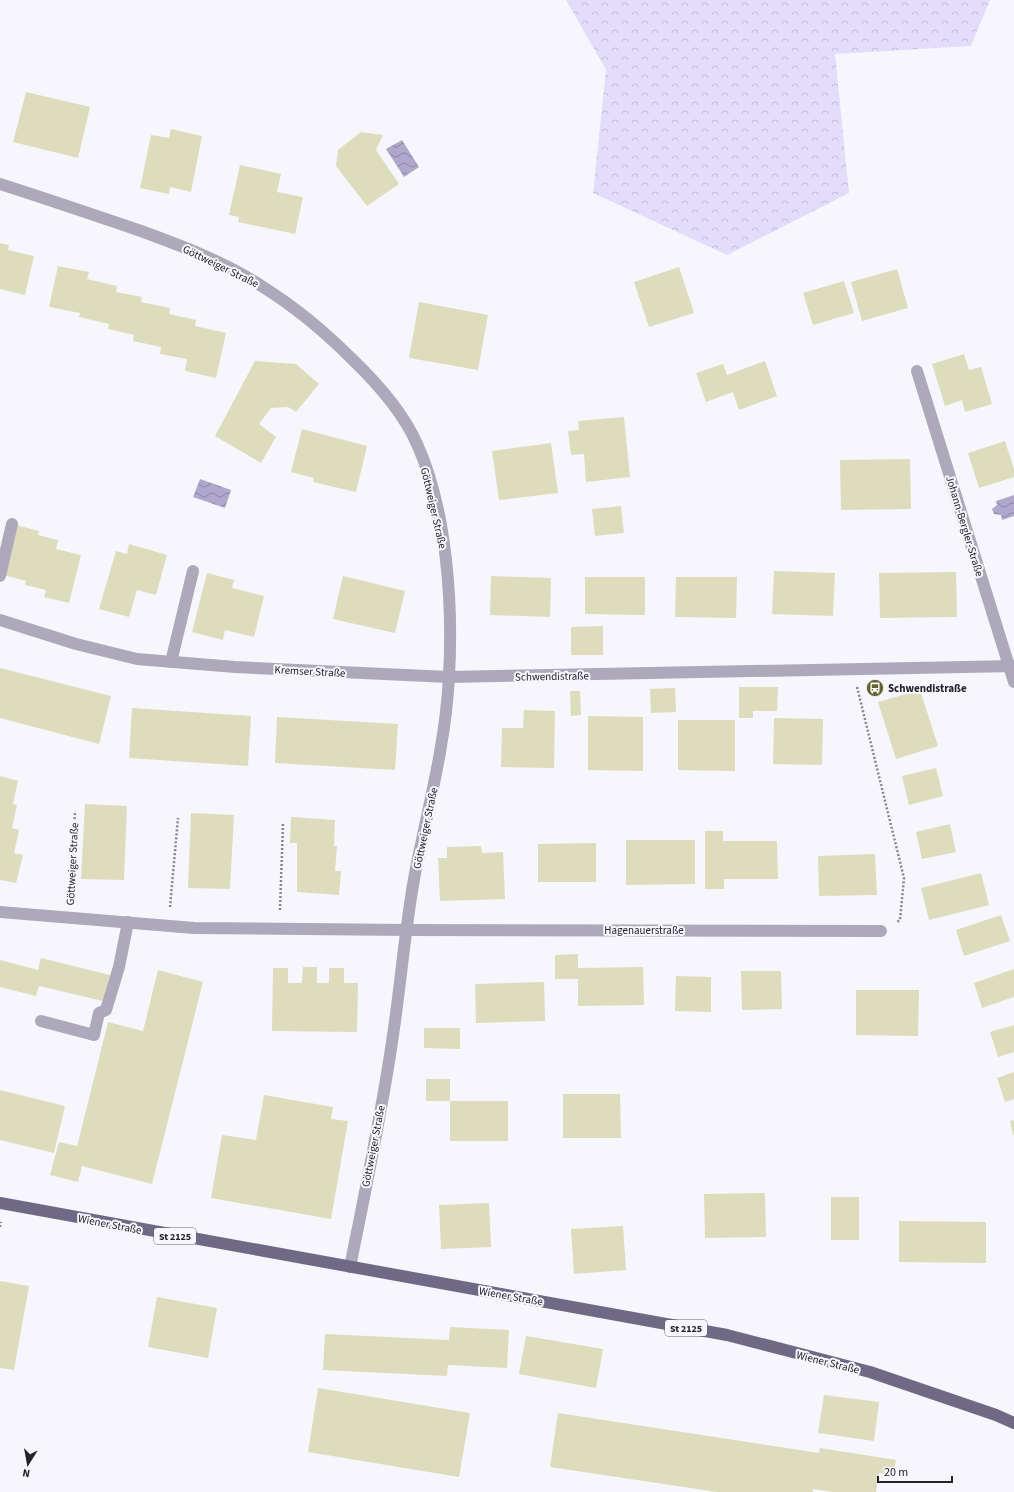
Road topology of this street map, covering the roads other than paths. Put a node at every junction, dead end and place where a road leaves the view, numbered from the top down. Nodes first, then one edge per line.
1 (0, 184) edge
2 (917, 370) dead end
3 (12, 524) dead end
4 (193, 571) dead end
5 (0, 576) edge
6 (0, 620) edge
7 (171, 662) junction
8 (1011, 666) edge
9 (449, 678) junction
10 (1014, 682) edge
11 (0, 912) edge
12 (128, 922) junction
13 (407, 930) junction
14 (881, 931) road end
15 (41, 1021) dead end
16 (0, 1203) edge
17 (350, 1267) junction
18 (1014, 1423) edge

1 - 9 street, Göttweiger Straße
2 - 8 street, Johann-Bergler-Straße
3 - 5 street
4 - 7 street
6 - 7 street, Kremser Straße
7 - 9 street, Kremser Straße
8 - 9 street, Schwendistraße
8 - 10 street, Johann-Bergler-Straße
9 - 13 street, Göttweiger Straße
11 - 12 street, Göttweiger Straße
12 - 13 street, Göttweiger Straße
12 - 15 street
13 - 14 street, Hagenauerstraße
13 - 17 street, Göttweiger Straße
16 - 17 main road, Wiener Straße / St 2125
17 - 18 main road, Wiener Straße / St 2125

